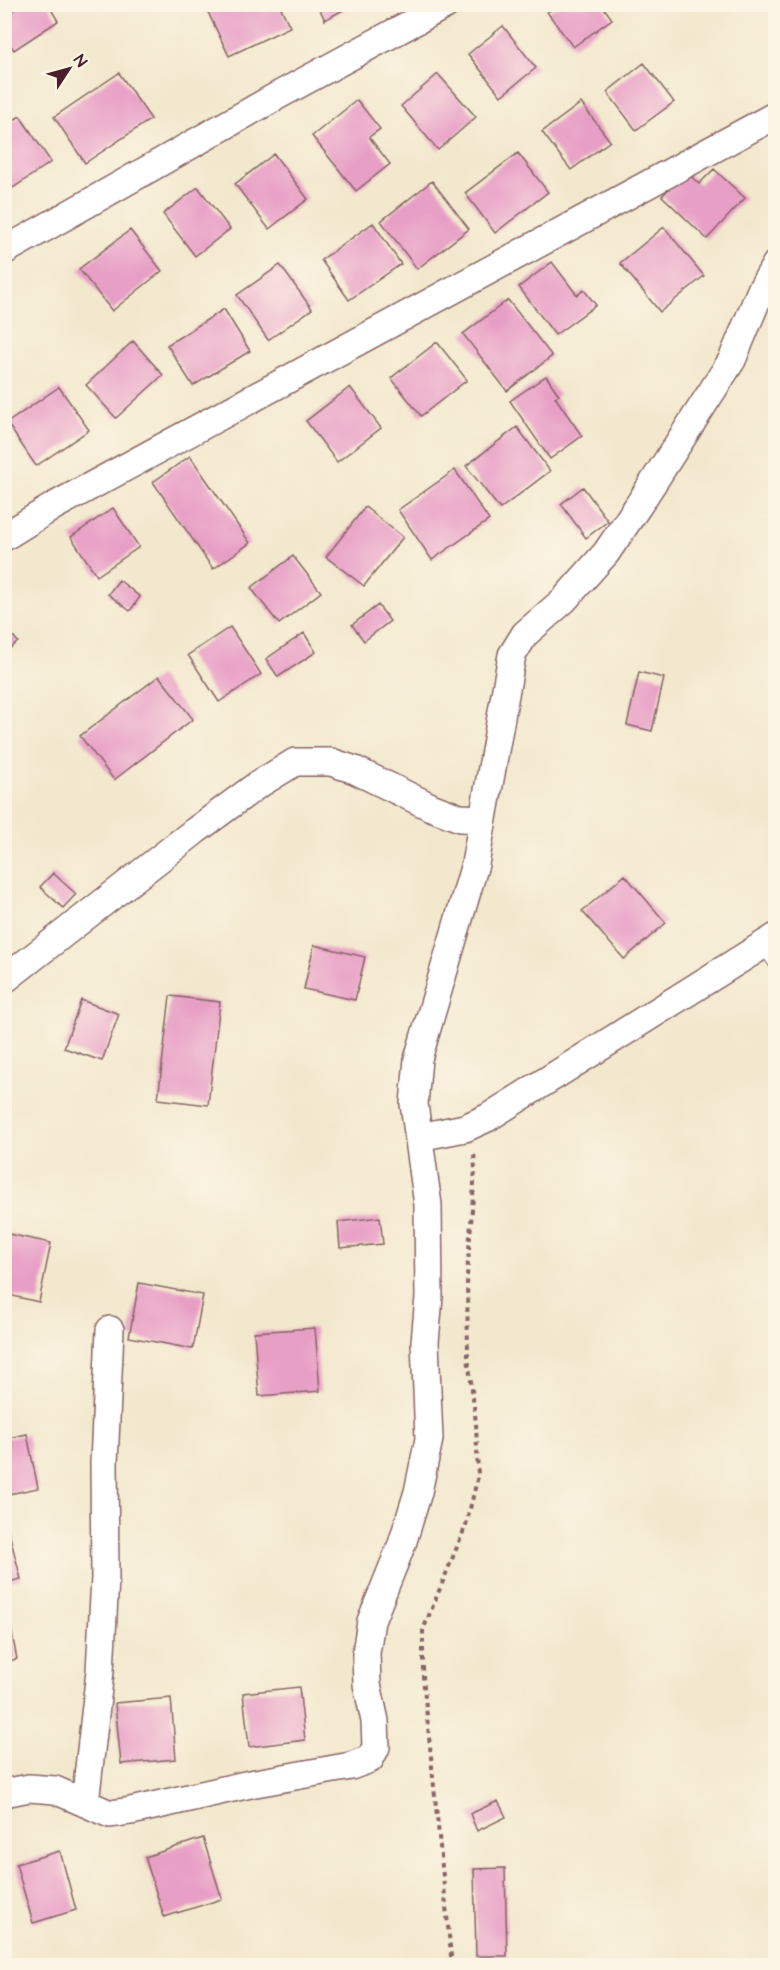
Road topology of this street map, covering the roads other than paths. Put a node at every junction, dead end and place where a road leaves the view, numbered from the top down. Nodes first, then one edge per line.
1 (447, 4) edge
2 (776, 115) edge
3 (4, 251) edge
4 (776, 264) edge
5 (4, 537) edge
6 (483, 819) junction
7 (772, 948) edge
8 (4, 980) edge
9 (419, 1137) junction
10 (110, 1330) dead end
11 (4, 1793) edge
12 (86, 1803) junction

1 - 3 street
2 - 5 street
4 - 6 street
6 - 8 street
6 - 9 street
7 - 9 street
9 - 12 street
10 - 12 street
11 - 12 street

